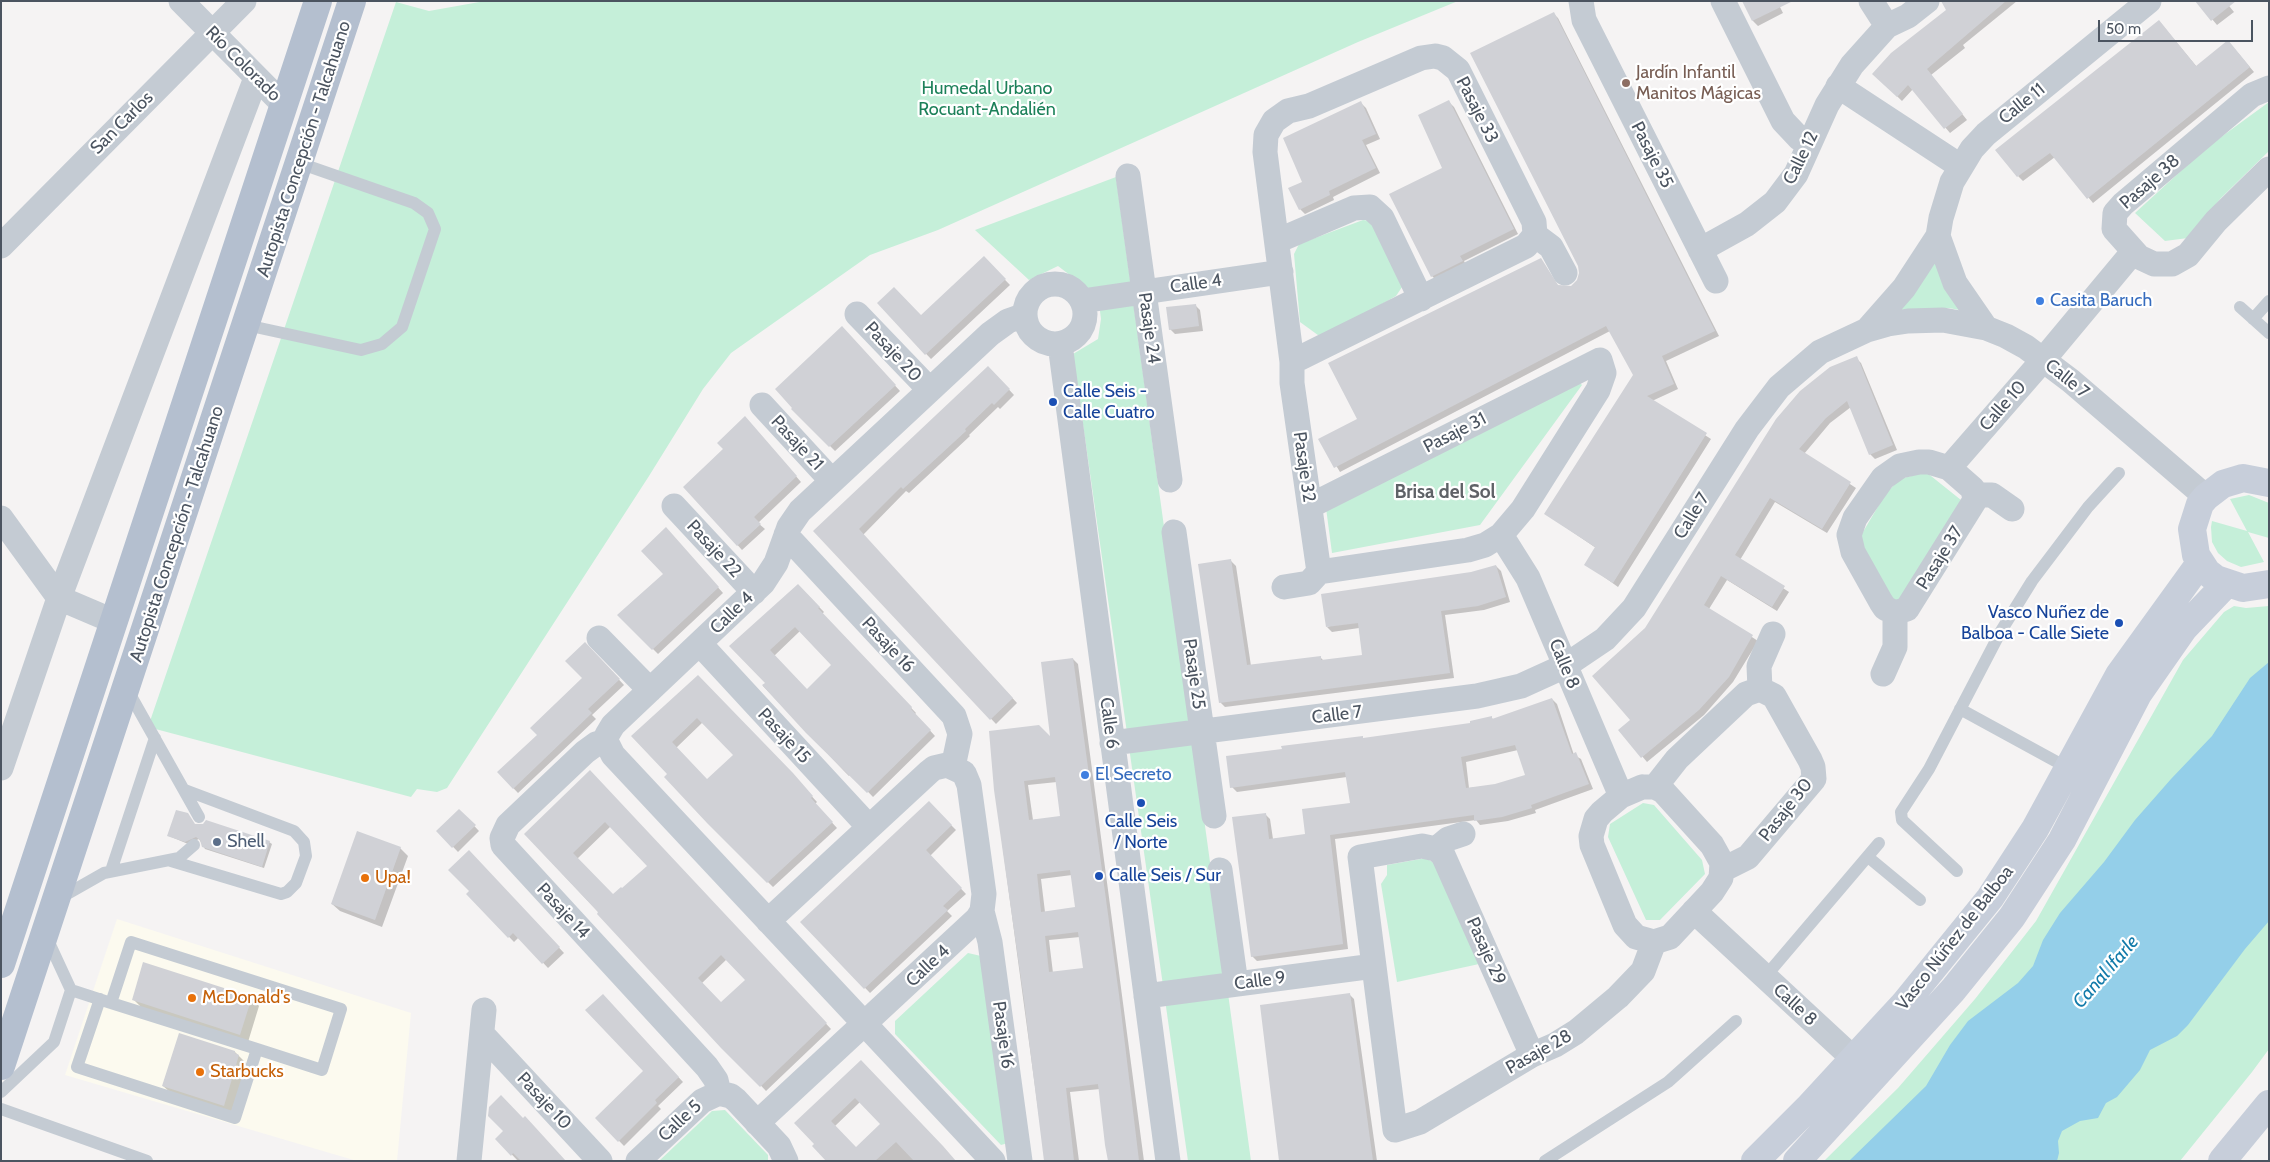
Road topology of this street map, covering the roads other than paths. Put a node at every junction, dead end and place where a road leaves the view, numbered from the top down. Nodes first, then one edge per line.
1 (181, 1) edge
2 (244, 1) edge
3 (318, 1) edge
4 (352, 1) edge
5 (1581, 1) edge
6 (1723, 1) edge
7 (1871, 1) edge
8 (1927, 1) edge
9 (2149, 1) edge
10 (1887, 26) junction
11 (212, 32) junction
12 (256, 78) junction
13 (1838, 86) junction
14 (2269, 88) edge
15 (284, 105) junction
16 (1810, 144) junction
17 (299, 163) junction
18 (1960, 166) junction
19 (2269, 169) edge
20 (1128, 176) dead end
21 (1535, 235) junction
22 (1938, 236) junction
23 (1277, 241) junction
24 (1, 246) edge
25 (1700, 250) junction
26 (2132, 252) junction
27 (1281, 272) junction
28 (1564, 273) dead end
29 (1716, 281) dead end
30 (1144, 292) junction
31 (1421, 298) junction
32 (1082, 301) junction
33 (2269, 301) edge
34 (2240, 307) dead end
35 (857, 314) dead end
36 (1025, 315) junction
37 (2253, 319) junction
38 (246, 325) junction
39 (1986, 328) junction
40 (1867, 330) junction
41 (2269, 333) edge
42 (1060, 344) junction
43 (2043, 360) junction
44 (1292, 362) junction
45 (930, 390) junction
46 (762, 405) dead end
47 (1950, 468) junction
48 (2119, 473) dead end
49 (1170, 480) dead end
50 (832, 481) junction
51 (2267, 481) edge
52 (1975, 495) junction
53 (2206, 496) junction
54 (674, 506) dead end
55 (1310, 506) junction
56 (2012, 509) dead end
57 (1, 518) edge
58 (1174, 532) dead end
59 (786, 535) junction
60 (1501, 535) junction
61 (2200, 563) junction
62 (1319, 572) junction
63 (2226, 584) junction
64 (2269, 584) edge
65 (1284, 586) dead end
66 (754, 592) junction
67 (59, 598) junction
68 (1895, 613) junction
69 (113, 621) junction
70 (1773, 634) dead end
71 (599, 638) dead end
72 (700, 644) junction
73 (1565, 666) junction
74 (1883, 674) dead end
75 (126, 688) junction
76 (1760, 689) junction
77 (650, 690) junction
78 (1960, 709) junction
79 (1202, 732) junction
80 (155, 738) junction
81 (606, 741) junction
82 (1112, 743) junction
83 (953, 766) junction
84 (1, 768) edge
85 (2068, 768) junction
86 (1655, 787) junction
87 (185, 790) junction
88 (1621, 796) junction
89 (1214, 816) dead end
90 (199, 817) dead end
91 (869, 828) junction
92 (1463, 834) dead end
93 (1879, 843) dead end
94 (194, 845) dead end
95 (1436, 849) junction
96 (1868, 857) junction
97 (171, 861) junction
98 (1220, 870) dead end
99 (1722, 870) junction
100 (111, 871) junction
101 (1957, 871) dead end
102 (56, 900) junction
103 (1920, 900) dead end
104 (982, 911) junction
105 (1694, 911) junction
106 (768, 921) junction
107 (6, 932) edge
108 (45, 934) junction
109 (1654, 942) junction
110 (1, 964) edge
111 (1374, 966) junction
112 (1765, 977) junction
113 (1236, 984) junction
114 (71, 990) junction
115 (1146, 996) junction
116 (106, 1001) junction
117 (1736, 1021) dead end
118 (865, 1023) junction
119 (257, 1049) junction
120 (1532, 1055) junction
121 (1854, 1059) junction
122 (1, 1066) edge
123 (1874, 1078) junction
124 (1, 1092) edge
125 (719, 1093) junction
126 (2269, 1104) edge
127 (1, 1109) edge
128 (757, 1123) junction
129 (147, 1161) edge
130 (469, 1161) edge
131 (600, 1161) edge
132 (638, 1161) edge
133 (786, 1161) edge
134 (993, 1161) edge
135 (1020, 1161) edge
136 (1168, 1161) edge
137 (1544, 1161) edge
138 (1754, 1161) edge
139 (1796, 1161) edge
140 (2222, 1161) edge

1 - 11 street, Río Colorado
2 - 11 street, San Carlos
3 - 15 main road, Autopista Concepción - Talcahuano
4 - 17 main road, Autopista Concepción - Talcahuano
5 - 25 street, Pasaje 35
6 - 16 street
7 - 10 street
8 - 10 street
9 - 18 street, Calle 11
10 - 13 street, Calle 12
11 - 12 street, Río Colorado
11 - 24 street, San Carlos
12 - 15 street, Río Colorado
12 - 67 street
13 - 16 street, Calle 12
13 - 18 street
14 - 26 street, Pasaje 38
15 - 69 main road, Autopista Concepción - Talcahuano
16 - 25 street, Calle 12
17 - 38 main road, Autopista Concepción - Talcahuano
17 - 38 lane
18 - 22 street, Calle 11
19 - 26 street, Pasaje 38
20 - 30 street, Pasaje 24
21 - 23 street, Pasaje 33
21 - 28 street
21 - 31 street
22 - 39 street
22 - 40 street, Calle 11
23 - 27 street
23 - 31 street
25 - 29 street, Pasaje 35
26 - 43 street, Calle 10
27 - 30 street, Calle 4
27 - 44 street
30 - 32 street, Calle 4
30 - 49 street, Pasaje 24
31 - 44 street
32 - 36 street
32 - 42 street
33 - 37 lane
34 - 37 lane
35 - 45 street, Pasaje 20
36 - 42 street
36 - 45 street, Calle 4
37 - 41 lane
38 - 75 main road, Autopista Concepción - Talcahuano
39 - 40 street, Calle 7
39 - 43 street, Calle 7
40 - 73 street, Calle 7
42 - 82 street, Calle 6
43 - 47 street, Calle 10
43 - 53 street, Calle 7
44 - 55 street, Pasaje 32
45 - 50 street, Calle 4
46 - 50 street, Pasaje 21
47 - 52 street
47 - 68 street
48 - 78 lane
50 - 59 street, Calle 4
51 - 53 street
52 - 56 street
52 - 68 street, Pasaje 37
53 - 61 street
54 - 66 street, Pasaje 22
55 - 60 street, Pasaje 31
55 - 62 street, Pasaje 32
57 - 67 street
58 - 79 street, Pasaje 25
59 - 66 street, Calle 4
59 - 83 street, Pasaje 16
60 - 62 street
60 - 73 street, Calle 8
61 - 63 street
61 - 85 street, Vasco Núñez de Balboa
62 - 65 street
63 - 64 street
63 - 123 street, Vasco Núñez de Balboa
66 - 72 street, Calle 4
67 - 69 street
67 - 84 street
68 - 74 street
69 - 107 main road, Autopista Concepción - Talcahuano
70 - 76 street
71 - 77 street
72 - 77 street, Calle 4
72 - 91 street, Pasaje 15
73 - 79 street, Calle 7
73 - 88 street, Calle 8
75 - 80 lane
75 - 102 main road, Autopista Concepción - Talcahuano
76 - 86 street
76 - 99 street, Pasaje 30
77 - 81 street, Calle 4
78 - 85 lane
78 - 101 lane
79 - 82 street, Calle 7
79 - 89 street, Pasaje 25
80 - 87 lane
80 - 100 lane
81 - 106 street
81 - 125 street, Pasaje 14
82 - 115 street, Calle 6
83 - 91 street
83 - 104 street
85 - 121 street, Vasco Núñez de Balboa
86 - 88 street
86 - 99 street
87 - 90 lane
87 - 97 lane
88 - 109 street
91 - 106 street
92 - 95 street
93 - 96 lane
94 - 97 lane
95 - 111 street
95 - 120 street, Pasaje 29
96 - 103 lane
96 - 112 lane
97 - 100 lane
98 - 113 street
99 - 105 street
100 - 102 lane
102 - 108 main road, Autopista Concepción - Talcahuano
104 - 118 street, Calle 4
104 - 135 street, Pasaje 16
105 - 109 street
105 - 112 street, Calle 8
106 - 118 street
107 - 110 main road, Autopista Concepción - Talcahuano
108 - 114 lane
108 - 122 main road, Autopista Concepción - Talcahuano
109 - 120 street, Pasaje 28
111 - 113 street, Calle 9
111 - 120 street, Pasaje 28
112 - 121 street, Calle 8
113 - 115 street, Calle 9
114 - 116 lane
114 - 124 lane
115 - 136 street, Calle 6
116 - 119 lane
116 - 119 lane
116 - 119 lane
117 - 137 lane
118 - 128 street, Calle 4
118 - 134 street
121 - 123 street, Calle 8
121 - 138 street, Vasco Núñez de Balboa
123 - 139 street, Vasco Núñez de Balboa
125 - 128 street, Calle 5
125 - 132 street, Calle 5
126 - 140 street
127 - 129 lane
128 - 133 street, Calle 5
130 - 131 street, Pasaje 10

